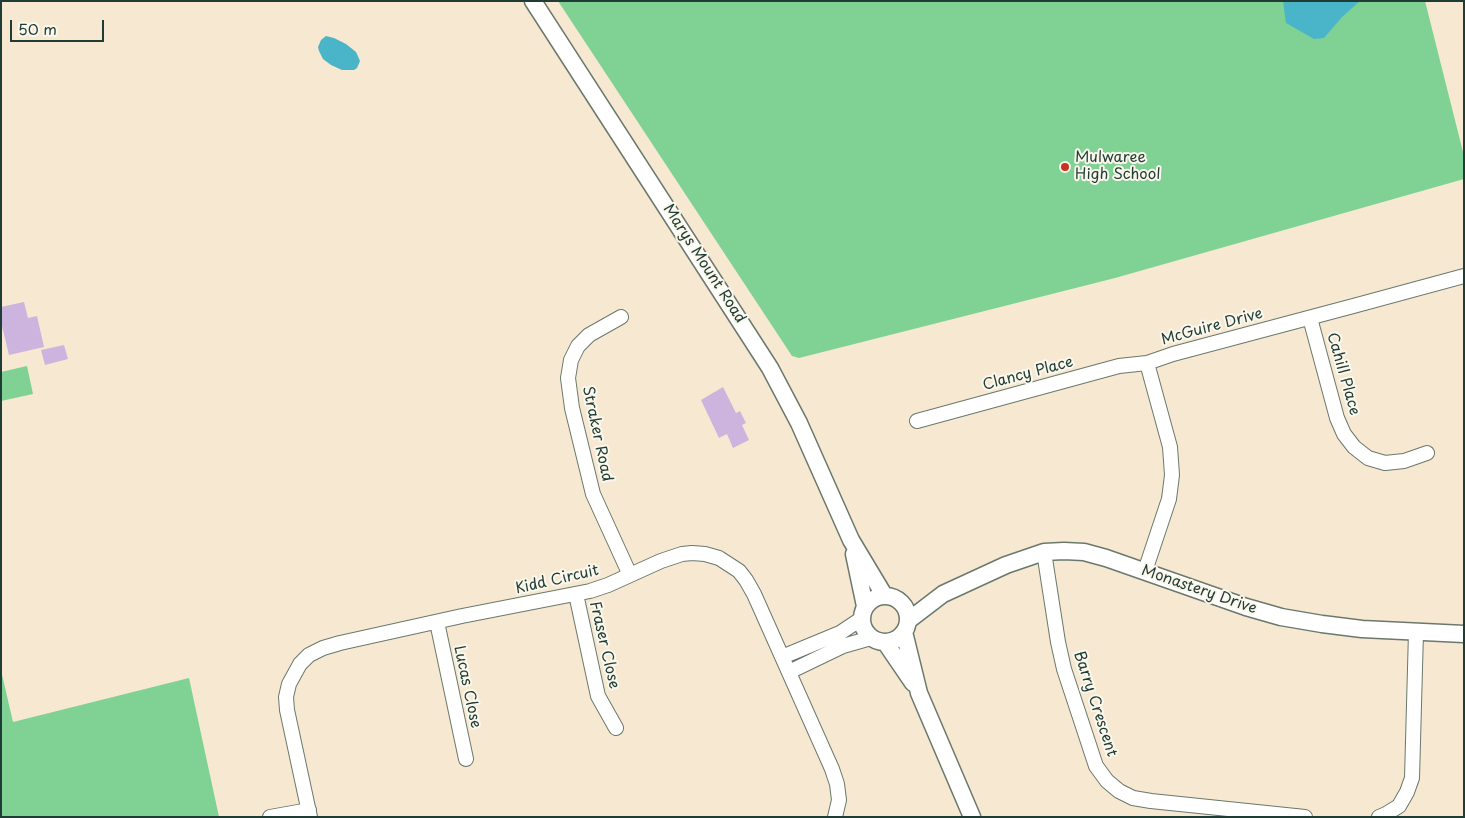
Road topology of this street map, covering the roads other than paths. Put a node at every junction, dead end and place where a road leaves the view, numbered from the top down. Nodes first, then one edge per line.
1 (533, 1) edge
2 (1464, 276) edge
3 (620, 317) dead end
4 (1310, 318) junction
5 (1147, 363) junction
6 (917, 421) dead end
7 (1427, 454) dead end
8 (851, 540) junction
9 (1044, 552) junction
10 (1145, 570) junction
11 (630, 575) junction
12 (576, 594) junction
13 (943, 594) junction
14 (884, 595) junction
15 (900, 600) junction
16 (863, 612) junction
17 (437, 622) junction
18 (906, 626) junction
19 (1416, 632) junction
20 (1464, 634) edge
21 (878, 640) junction
22 (782, 657) junction
23 (788, 672) junction
24 (919, 693) junction
25 (616, 728) dead end
26 (466, 759) dead end
27 (309, 814) edge
28 (270, 817) edge
29 (834, 817) edge
30 (972, 817) edge
31 (1305, 817) edge
32 (1379, 817) edge

1 - 8 street, Marys Mount Road
2 - 4 street, McGuire Drive
3 - 11 street, Straker Road
4 - 5 street, McGuire Drive
4 - 7 street, Cahill Place
5 - 6 street, Clancy Place
5 - 10 street, McGuire Drive
8 - 14 street, Marys Mount Road
8 - 16 street, Marys Mount Road
9 - 10 street, Monastery Drive
9 - 13 street, Monastery Drive
9 - 31 street, Barry Crescent
10 - 19 street, Monastery Drive
11 - 12 street, Kidd Circuit
11 - 22 street, Kidd Circuit
12 - 17 street, Kidd Circuit
12 - 25 street, Fraser Close
13 - 15 street, Monastery Drive
13 - 18 street, Monastery Drive
14 - 15 street
14 - 16 street
15 - 18 street
16 - 21 street
16 - 22 street
17 - 26 street, Lucas Close
17 - 27 street, Kidd Circuit
18 - 21 street
18 - 24 street
19 - 20 street, Monastery Drive
19 - 32 street
21 - 23 street
21 - 24 street
22 - 23 street, Kidd Circuit
23 - 29 street, Kidd Circuit
24 - 30 street
27 - 28 street

